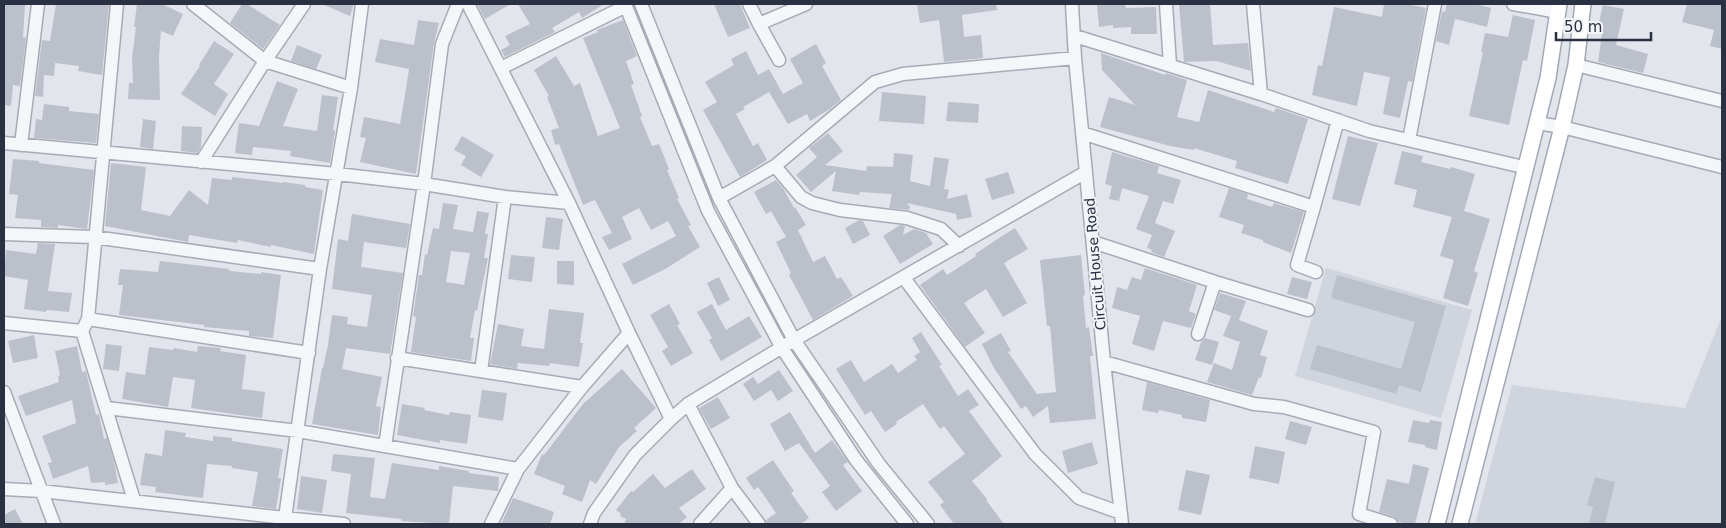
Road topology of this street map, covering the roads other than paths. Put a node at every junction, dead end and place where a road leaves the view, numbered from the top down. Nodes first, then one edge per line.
1 (38, 4) edge
2 (117, 4) edge
3 (193, 4) edge
4 (304, 4) edge
5 (362, 4) edge
6 (458, 4) edge
7 (468, 4) edge
8 (641, 4) edge
9 (749, 4) edge
10 (806, 4) edge
11 (1072, 4) edge
12 (1166, 4) edge
13 (1253, 4) edge
14 (1435, 4) edge
15 (1513, 4) edge
16 (1583, 4) edge
17 (625, 5) edge
18 (1558, 8) edge
19 (759, 24) junction
20 (1075, 36) junction
21 (1075, 58) junction
22 (779, 60) dead end
23 (265, 61) junction
24 (1170, 65) junction
25 (1576, 65) junction
26 (501, 68) junction
27 (351, 88) junction
28 (1261, 94) junction
29 (1722, 101) edge
30 (1338, 120) junction
31 (1538, 122) junction
32 (1562, 126) junction
33 (1082, 133) junction
34 (1408, 140) junction
35 (4, 144) edge
36 (20, 145) junction
37 (103, 153) junction
38 (201, 162) junction
39 (775, 166) junction
40 (1722, 167) edge
41 (1527, 168) junction
42 (1086, 172) junction
43 (337, 174) junction
44 (424, 184) junction
45 (505, 197) junction
46 (719, 198) junction
47 (569, 203) junction
48 (1314, 207) junction
49 (4, 234) edge
50 (94, 237) junction
51 (1093, 242) junction
52 (959, 246) junction
53 (320, 269) junction
54 (1316, 272) dead end
55 (904, 278) junction
56 (1215, 282) junction
57 (1308, 310) dead end
58 (4, 323) edge
59 (85, 325) junction
60 (629, 333) junction
61 (1198, 334) dead end
62 (794, 340) junction
63 (782, 348) junction
64 (309, 353) junction
65 (397, 358) junction
66 (1104, 362) junction
67 (480, 371) junction
68 (582, 387) junction
69 (4, 392) edge
70 (688, 404) junction
71 (107, 408) junction
72 (670, 419) junction
73 (298, 431) junction
74 (385, 446) junction
75 (518, 469) junction
76 (732, 488) junction
77 (4, 490) edge
78 (41, 491) junction
79 (134, 500) junction
80 (1122, 519) edge
81 (285, 521) edge
82 (54, 524) edge
83 (344, 524) edge
84 (491, 524) edge
85 (590, 524) edge
86 (700, 524) edge
87 (759, 524) edge
88 (906, 524) edge
89 (928, 524) edge
90 (1391, 524) edge
91 (1437, 524) edge
92 (1460, 524) edge

1 - 36 street
2 - 37 street
3 - 23 street
4 - 23 street
5 - 27 street
6 - 44 street
7 - 26 street
8 - 46 street
9 - 19 street
10 - 19 street
11 - 20 street, Circuit House Road
12 - 24 street
13 - 28 street
14 - 34 street
15 - 18 street
16 - 25 main road
17 - 26 street
17 - 63 street
18 - 31 main road
19 - 22 street
20 - 21 street, Circuit House Road
20 - 24 street
21 - 33 street, Circuit House Road
21 - 39 street
23 - 27 street
23 - 38 street
24 - 28 street
25 - 29 street
25 - 32 main road
26 - 47 street
27 - 43 street
28 - 30 street
30 - 34 street
30 - 48 street
31 - 32 street
31 - 41 main road
32 - 40 street
32 - 92 main road
33 - 42 street, Circuit House Road
33 - 48 street
34 - 41 street
35 - 36 street
36 - 37 street
37 - 38 street
37 - 50 street
38 - 43 street
39 - 46 street
39 - 52 street
41 - 91 main road
42 - 51 street, Circuit House Road
42 - 52 street
43 - 44 street
43 - 53 street
44 - 45 street
44 - 65 street
45 - 47 street
45 - 67 street
46 - 62 street
47 - 60 street
48 - 54 street
49 - 50 street
50 - 53 street
50 - 59 street
51 - 56 street
51 - 66 street, Circuit House Road
52 - 55 street
53 - 64 street
55 - 62 street
55 - 80 street
56 - 57 street
56 - 61 street
58 - 59 street
59 - 64 street
59 - 71 street
60 - 68 street
60 - 72 street
62 - 63 street
62 - 89 street
63 - 70 street
63 - 88 street
64 - 73 street
65 - 67 street
65 - 74 street
66 - 80 street, Circuit House Road
66 - 90 street
67 - 68 street
68 - 75 street
69 - 78 street
70 - 72 street
70 - 76 street
71 - 73 street
71 - 79 street
72 - 85 street
73 - 74 street
73 - 81 street
74 - 75 street
75 - 84 street
76 - 86 street
76 - 87 street
77 - 78 street
78 - 79 street
78 - 82 street
79 - 81 street
81 - 83 street

